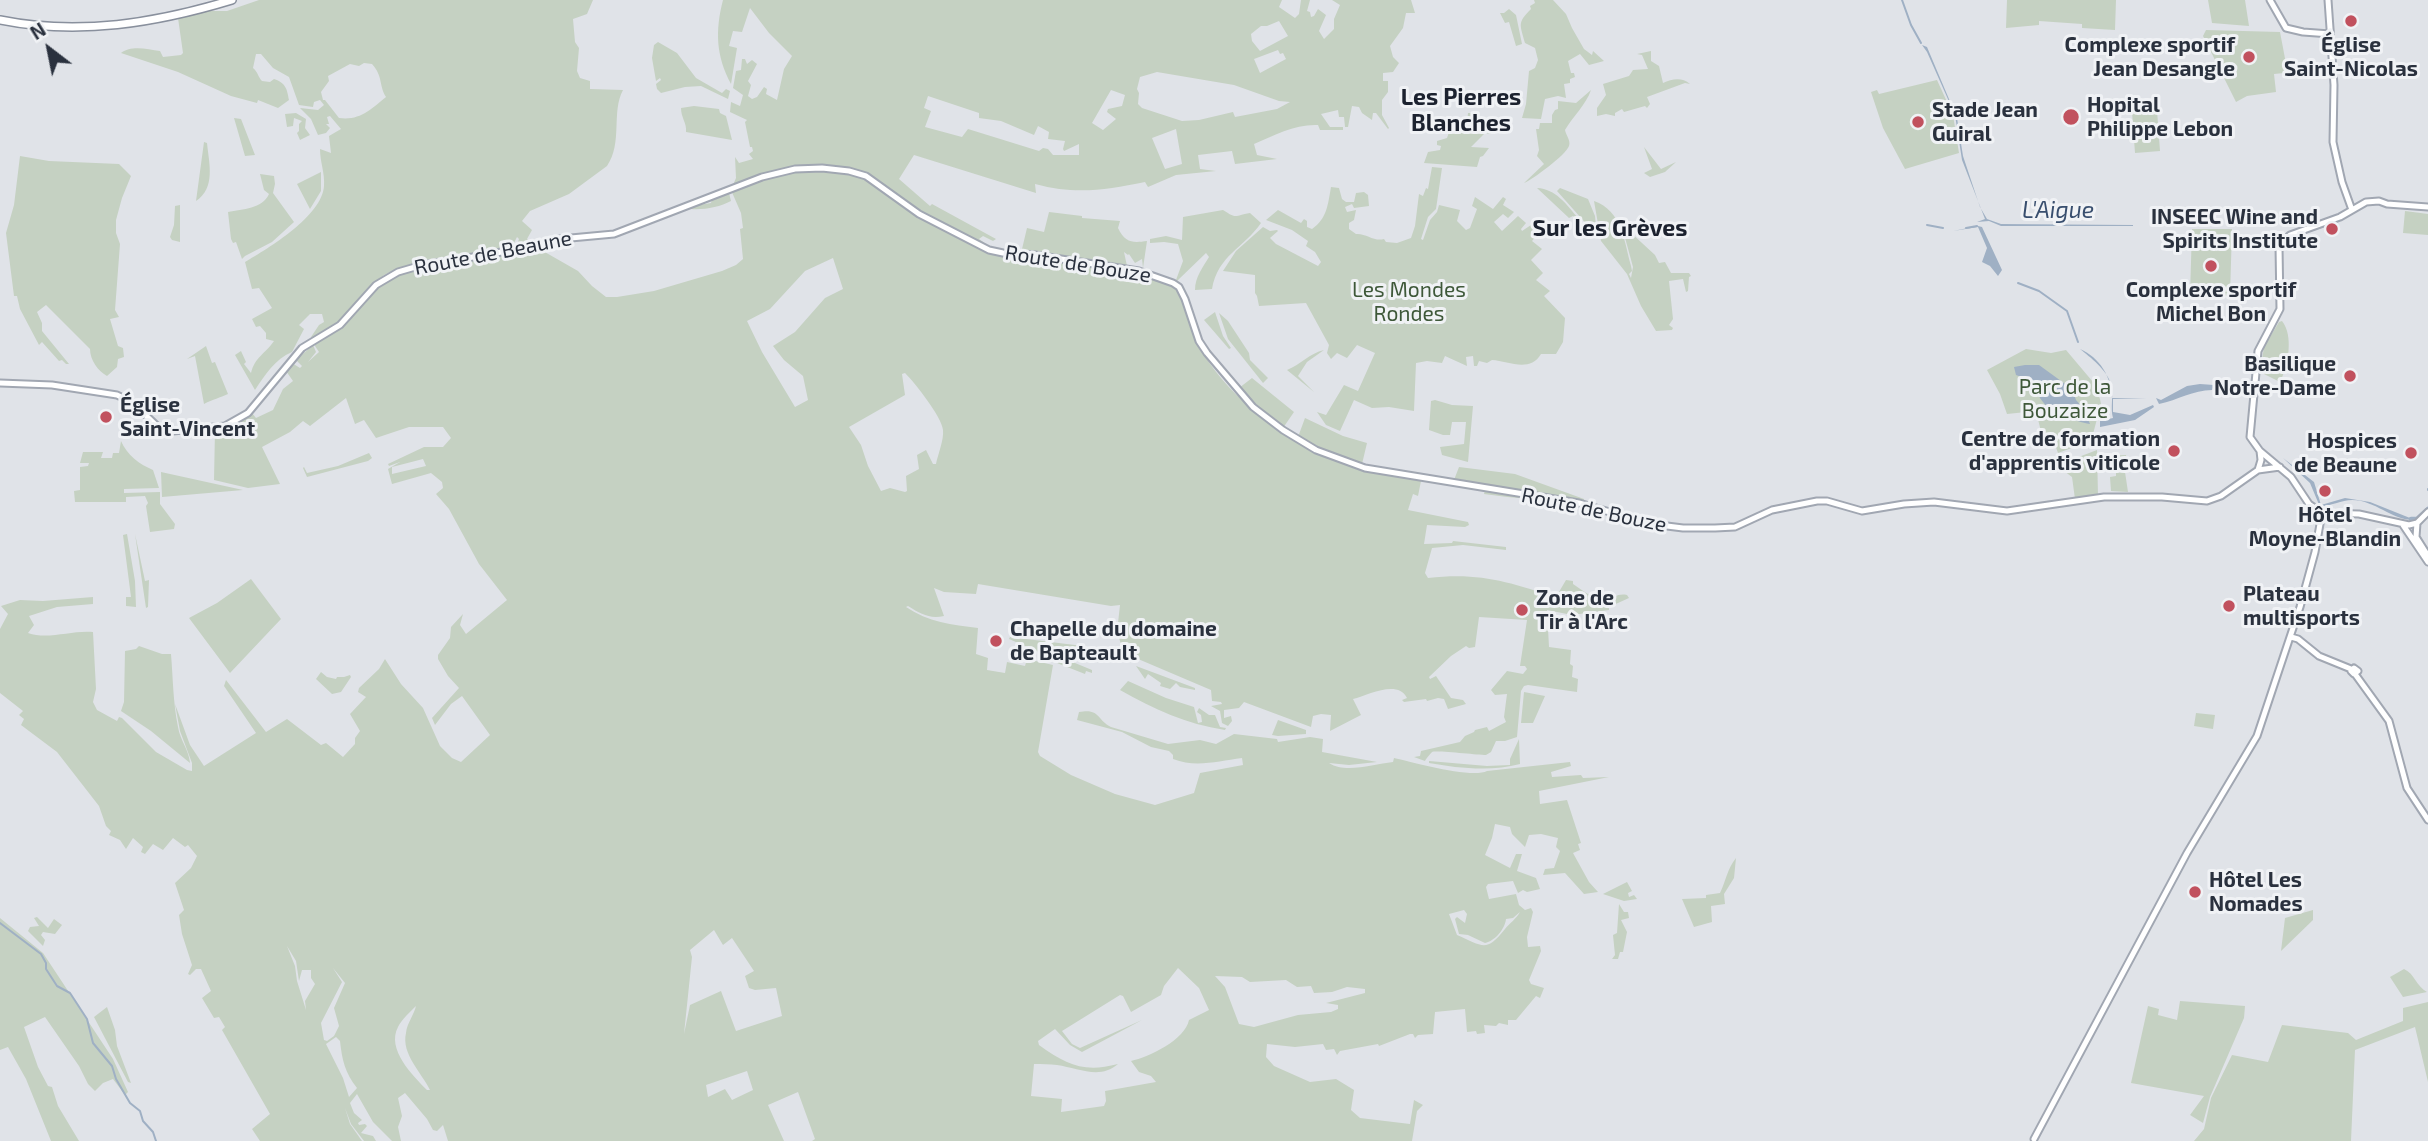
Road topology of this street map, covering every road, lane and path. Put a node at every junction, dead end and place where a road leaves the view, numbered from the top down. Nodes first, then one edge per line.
1 (217, 0) edge
2 (232, 0) edge
3 (2270, 0) edge
4 (2328, 0) edge
5 (0, 18) edge
6 (2330, 34) junction
7 (731, 188) joint
8 (2428, 207) edge
9 (2348, 210) junction
10 (0, 383) edge
11 (2260, 451) junction
12 (2280, 467) junction
13 (2258, 470) junction
14 (2428, 512) edge
15 (2322, 513) junction
16 (2417, 523) junction
17 (2403, 525) junction
18 (2428, 556) edge
19 (2428, 562) edge
20 (2294, 638) junction
21 (2428, 820) edge
22 (2044, 1118) junction
23 (2032, 1140) edge
24 (2041, 1141) edge

1 - 5 highway
2 - 5 highway
3 - 6 main road
4 - 6 main road
6 - 9 main road
7 - 10 main road, Route de Beaune
7 - 13 main road, Route de Bouze
8 - 9 main road
9 - 11 main road
11 - 12 main road
11 - 13 main road
12 - 13 main road
12 - 15 main road
14 - 16 main road
15 - 17 main road
15 - 20 main road
16 - 17 main road
16 - 18 main road
17 - 19 main road
20 - 21 main road
20 - 22 main road
22 - 23 main road
22 - 24 main road
23 - 24 main road

